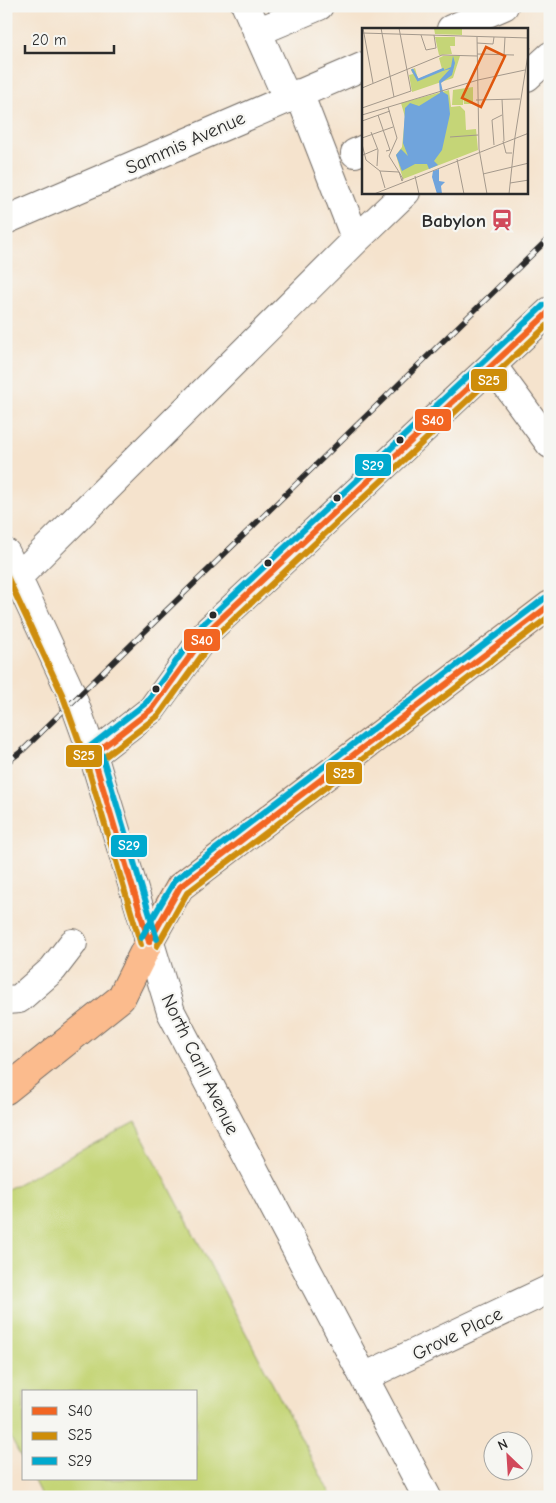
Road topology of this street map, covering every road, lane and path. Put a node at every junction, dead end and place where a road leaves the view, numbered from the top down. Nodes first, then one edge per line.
1 (246, 6) edge
2 (319, 6) edge
3 (504, 6) edge
4 (453, 28) edge
5 (258, 32) junction
6 (362, 67) edge
7 (293, 96) junction
8 (404, 194) edge
9 (6, 220) edge
10 (356, 240) junction
11 (550, 311) edge
12 (492, 365) junction
13 (550, 444) edge
14 (6, 553) edge
15 (18, 577) junction
16 (550, 605) edge
17 (92, 755) junction
18 (148, 942) junction
19 (73, 943) dead end
20 (6, 1000) edge
21 (6, 1090) edge
22 (550, 1288) edge
23 (364, 1377) junction
24 (427, 1497) edge

1 - 5 street
2 - 5 street
3 - 4 street
5 - 7 street
6 - 7 street, Sammis Avenue
7 - 9 street, Sammis Avenue
7 - 10 street
8 - 10 street
10 - 15 street
11 - 12 street
12 - 13 street
12 - 17 street
14 - 15 street, North Carll Avenue
15 - 17 street, North Carll Avenue
16 - 18 main road
17 - 18 street, North Carll Avenue
18 - 21 main road
18 - 23 street, North Carll Avenue
19 - 20 street
22 - 23 street, Grove Place
23 - 24 street, North Carll Avenue

